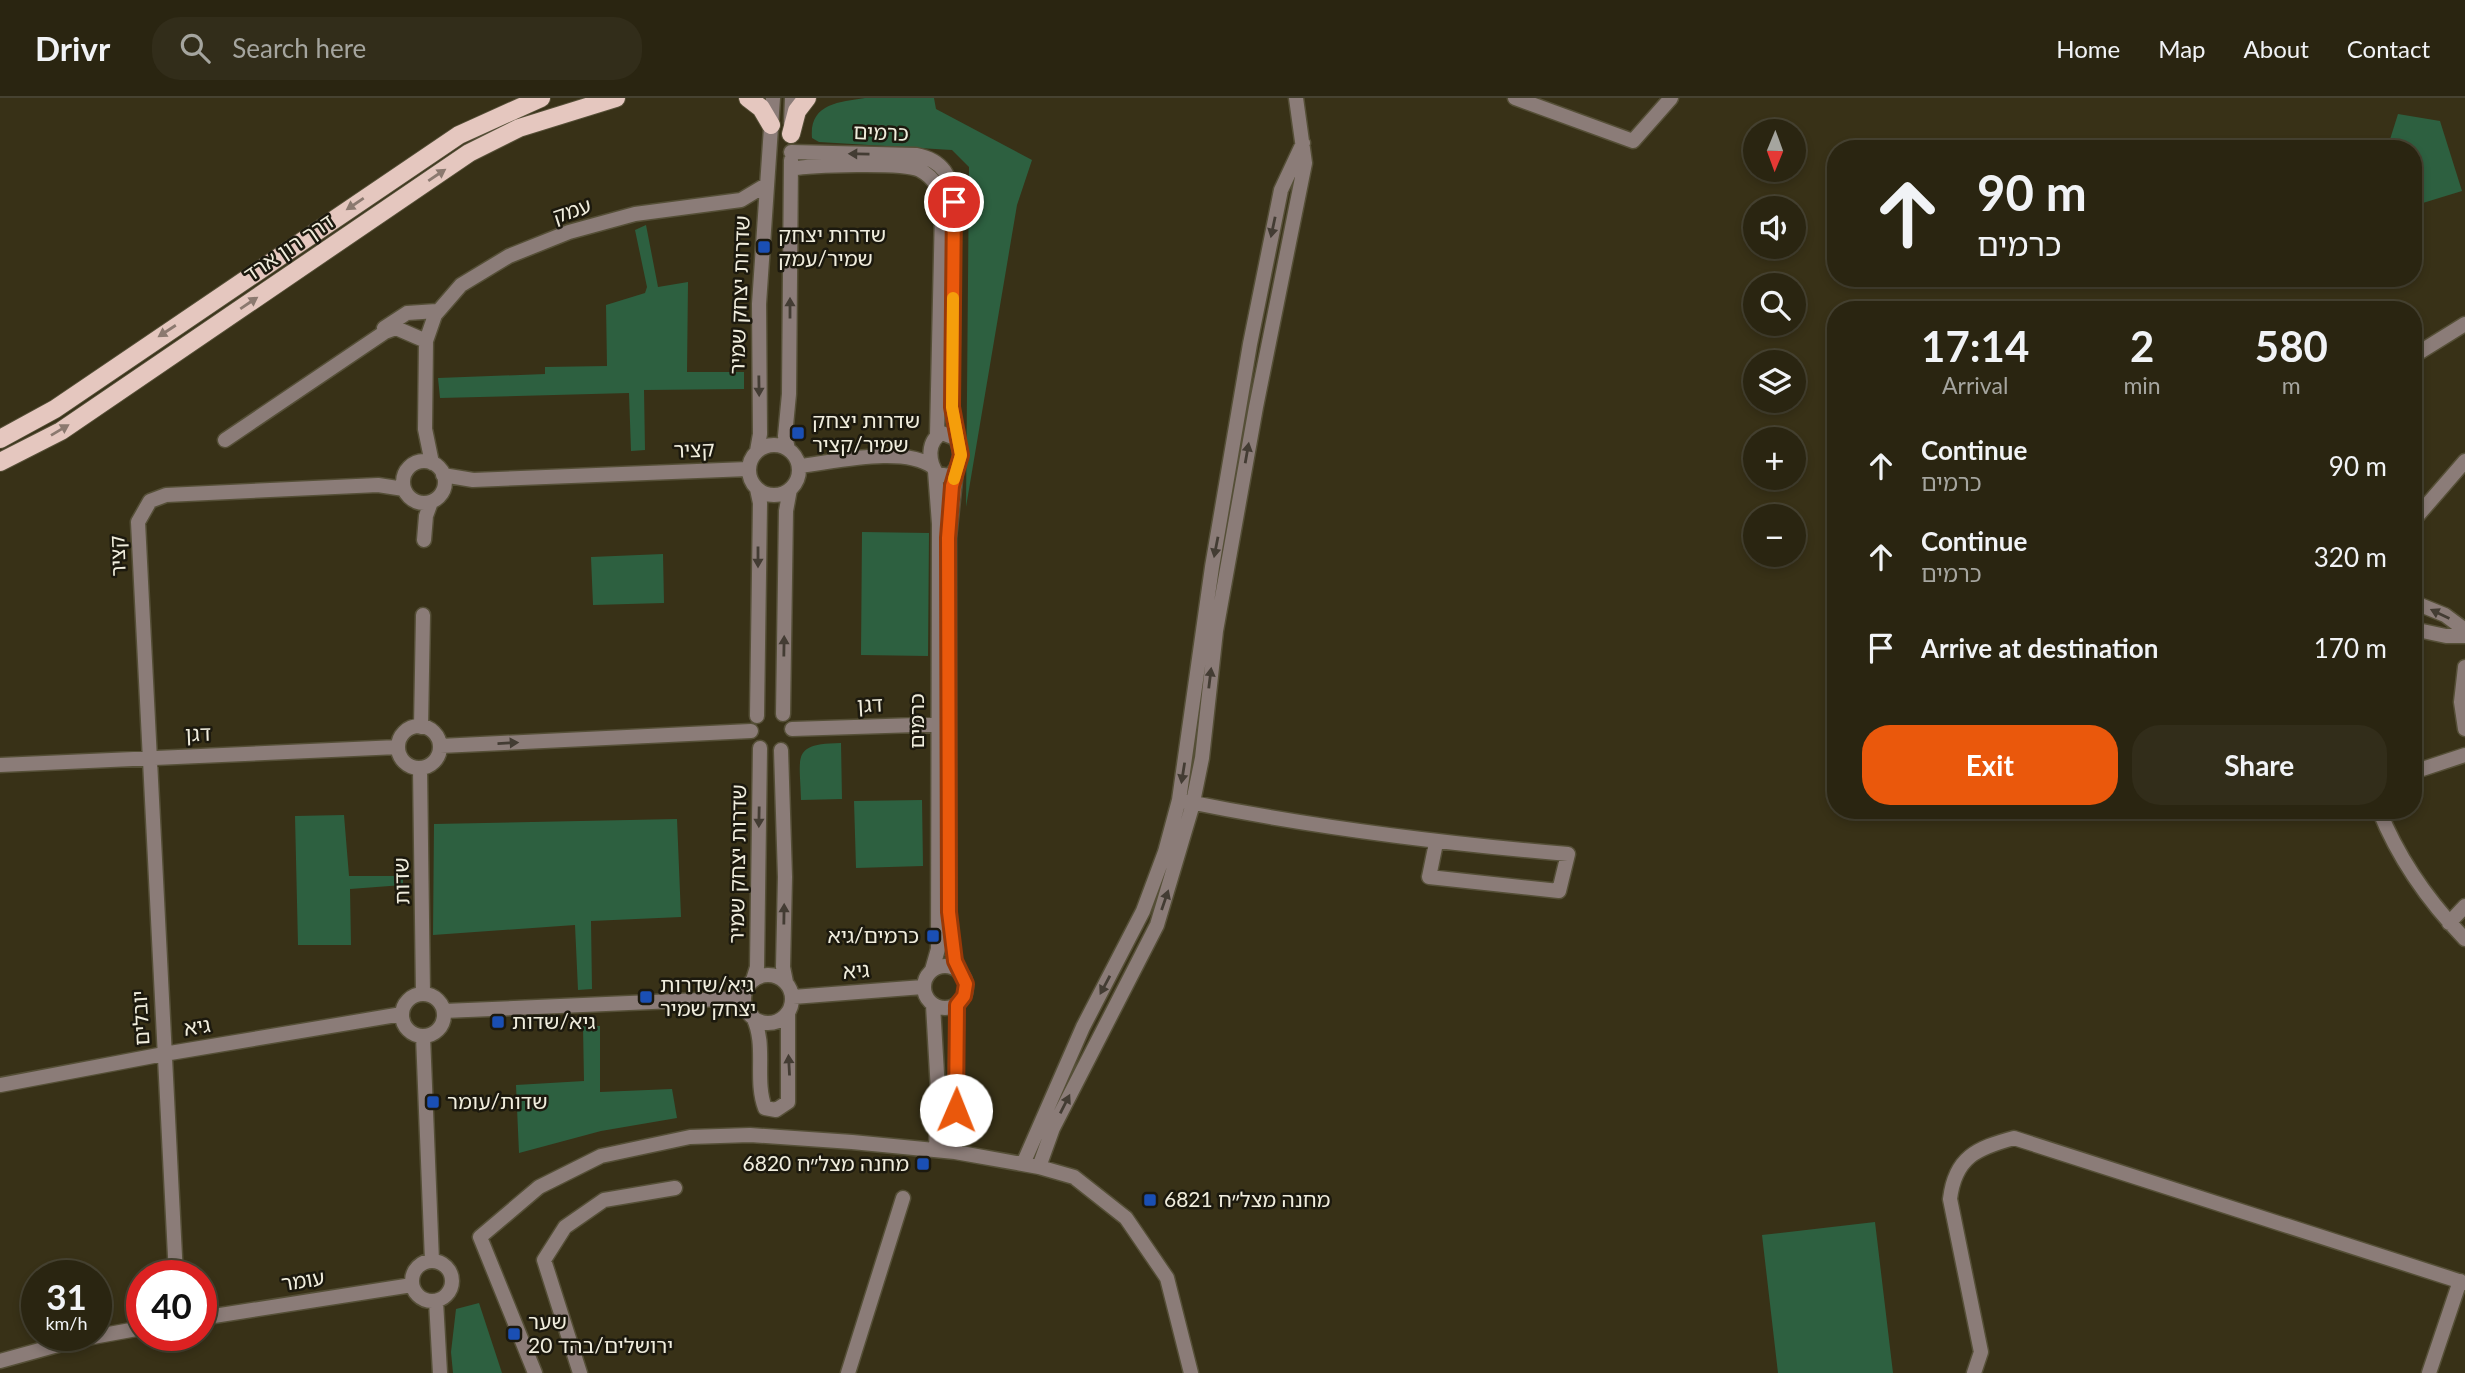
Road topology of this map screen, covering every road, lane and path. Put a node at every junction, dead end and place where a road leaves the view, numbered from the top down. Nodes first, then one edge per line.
1 (541, 98) edge
2 (616, 98) edge
3 (748, 98) edge
4 (773, 98) edge
5 (792, 98) edge
6 (807, 98) edge
7 (1296, 98) edge
8 (1515, 98) edge
9 (1671, 98) edge
10 (771, 125) junction
11 (791, 134) junction
12 (791, 152) junction
13 (791, 169) junction
14 (766, 185) junction
15 (741, 200) junction
16 (763, 219) junction
17 (438, 311) junction
18 (2465, 324) edge
19 (373, 340) junction
20 (426, 341) junction
21 (2422, 351) edge
22 (425, 429) junction
23 (936, 437) junction
24 (0, 439) edge
25 (225, 440) dead end
26 (957, 440) junction
27 (788, 449) junction
28 (757, 451) junction
29 (892, 457) junction
30 (2465, 461) edge
31 (0, 462) edge
32 (416, 463) junction
33 (432, 463) junction
34 (799, 466) junction
35 (748, 469) junction
36 (934, 469) junction
37 (956, 470) junction
38 (405, 474) junction
39 (443, 475) junction
40 (473, 480) junction
41 (378, 485) junction
42 (404, 489) junction
43 (757, 489) junction
44 (790, 489) junction
45 (443, 490) junction
46 (416, 501) junction
47 (432, 502) junction
48 (2422, 511) edge
49 (2422, 606) edge
50 (423, 615) dead end
51 (2465, 630) edge
52 (2422, 631) edge
53 (2465, 636) edge
54 (2465, 667) edge
55 (783, 714) junction
56 (758, 716) junction
57 (944, 724) junction
58 (421, 727) junction
59 (792, 729) junction
60 (2465, 729) edge
61 (751, 731) junction
62 (440, 746) junction
63 (398, 747) junction
64 (760, 748) junction
65 (781, 750) junction
66 (2465, 755) edge
67 (148, 757) junction
68 (0, 765) edge
69 (420, 768) junction
70 (2422, 769) edge
71 (1186, 801) junction
72 (2383, 819) edge
73 (1436, 843) junction
74 (2465, 906) edge
75 (2449, 923) junction
76 (2465, 939) edge
77 (932, 970) junction
78 (958, 971) junction
79 (752, 980) junction
80 (786, 982) junction
81 (923, 987) junction
82 (423, 994) junction
83 (793, 997) junction
84 (744, 998) junction
85 (933, 1005) junction
86 (957, 1005) junction
87 (444, 1011) junction
88 (789, 1013) junction
89 (402, 1014) junction
90 (753, 1017) junction
91 (423, 1036) junction
92 (163, 1054) junction
93 (0, 1085) edge
94 (936, 1150) junction
95 (955, 1152) junction
96 (1023, 1164) junction
97 (1039, 1167) junction
98 (675, 1188) dead end
99 (903, 1198) dead end
100 (175, 1260) edge
101 (432, 1261) junction
102 (2463, 1282) edge
103 (412, 1285) junction
104 (436, 1301) junction
105 (217, 1315) edge
106 (126, 1331) edge
107 (0, 1361) edge
108 (440, 1373) edge
109 (535, 1373) edge
110 (580, 1373) edge
111 (848, 1373) edge
112 (1191, 1373) edge
113 (1974, 1373) edge
114 (2429, 1373) edge

1 -> 24 main road, דרך רון ארד
31 -> 2 main road, דרך רון ארד
3 - 10 main road
4 - 10 street, שדרות יצחק שמיר
5 - 11 street
6 - 11 main road
7 - 71 street
8 - 9 street
10 - 14 street, שדרות יצחק שמיר
11 - 12 street
12 - 13 street
26 -> 12 street, כרמים
13 - 23 street, כרמים
27 -> 13 street
14 - 15 street, עמק
14 - 16 street, שדרות יצחק שמיר
15 - 16 street
15 - 17 street, עמק
16 -> 28 street, שדרות יצחק שמיר
17 - 19 street
17 - 20 street, עמק
18 - 21 street
19 - 20 street
19 - 25 street
20 - 22 street, עמק
22 - 32 street, עמק
22 - 33 street, עמק
23 - 26 street
23 - 29 street
23 - 36 street
26 - 37 street
27 - 28 street
27 - 34 street
28 - 35 street
29 - 34 street
29 - 36 street
30 - 48 street
32 - 33 street
32 - 38 street
33 - 39 street
34 - 44 street
35 - 40 street, קציר
35 - 43 street
36 - 37 street
36 - 57 street, כרמים
37 - 57 street, כרמים
38 - 41 street, קציר
38 - 42 street
39 - 40 street, קציר
39 - 45 street
40 - 45 street, קציר
41 - 42 street, קציר
41 - 67 street, קציר
42 - 46 street
43 - 44 street
43 -> 56 street
55 -> 44 street
45 - 47 street
46 - 47 street
46 - 47 street
51 -> 49 street
50 - 58 street
52 - 53 street
54 - 60 street
55 - 56 street
55 - 59 street
56 - 61 street
57 - 59 street, דגן
57 - 77 street, כרמים
57 - 78 street, כרמים
58 - 62 street
58 - 63 street
59 - 65 street
62 -> 61 street
61 - 64 street
62 - 69 street
63 - 67 street, דגן
63 - 69 street
64 - 65 street
64 -> 79 street, שדרות יצחק שמיר
80 -> 65 street, שדרות יצחק שמיר
66 - 70 street
67 - 68 street, דגן
67 - 92 street, יובלים
69 - 82 street, שדות
71 - 73 street
71 -> 96 street
97 -> 71 street
72 - 75 street
73 - 73 street
74 - 75 street
75 - 76 street
77 - 78 street
77 - 81 street
78 - 86 street
79 - 80 street
79 - 84 street
80 - 83 street
81 - 83 street, גיא
81 - 85 street
82 - 87 street
82 - 89 street
83 - 88 street
84 - 87 street
84 - 90 street
85 - 86 street
85 - 94 street
86 - 95 street
87 - 91 street
88 - 90 street
90 -> 88 street
89 - 91 street
89 - 92 street, גיא
91 - 101 street
92 - 93 street, גיא
92 - 100 street, יובלים
94 - 95 street
94 - 109 street
95 - 96 street
96 - 97 street
97 - 112 street
98 - 110 street
99 - 111 street
101 - 103 street
101 - 104 street
102 - 113 street
102 - 114 street
103 - 104 street
103 - 105 street, עומר
104 - 108 street
106 - 107 street

